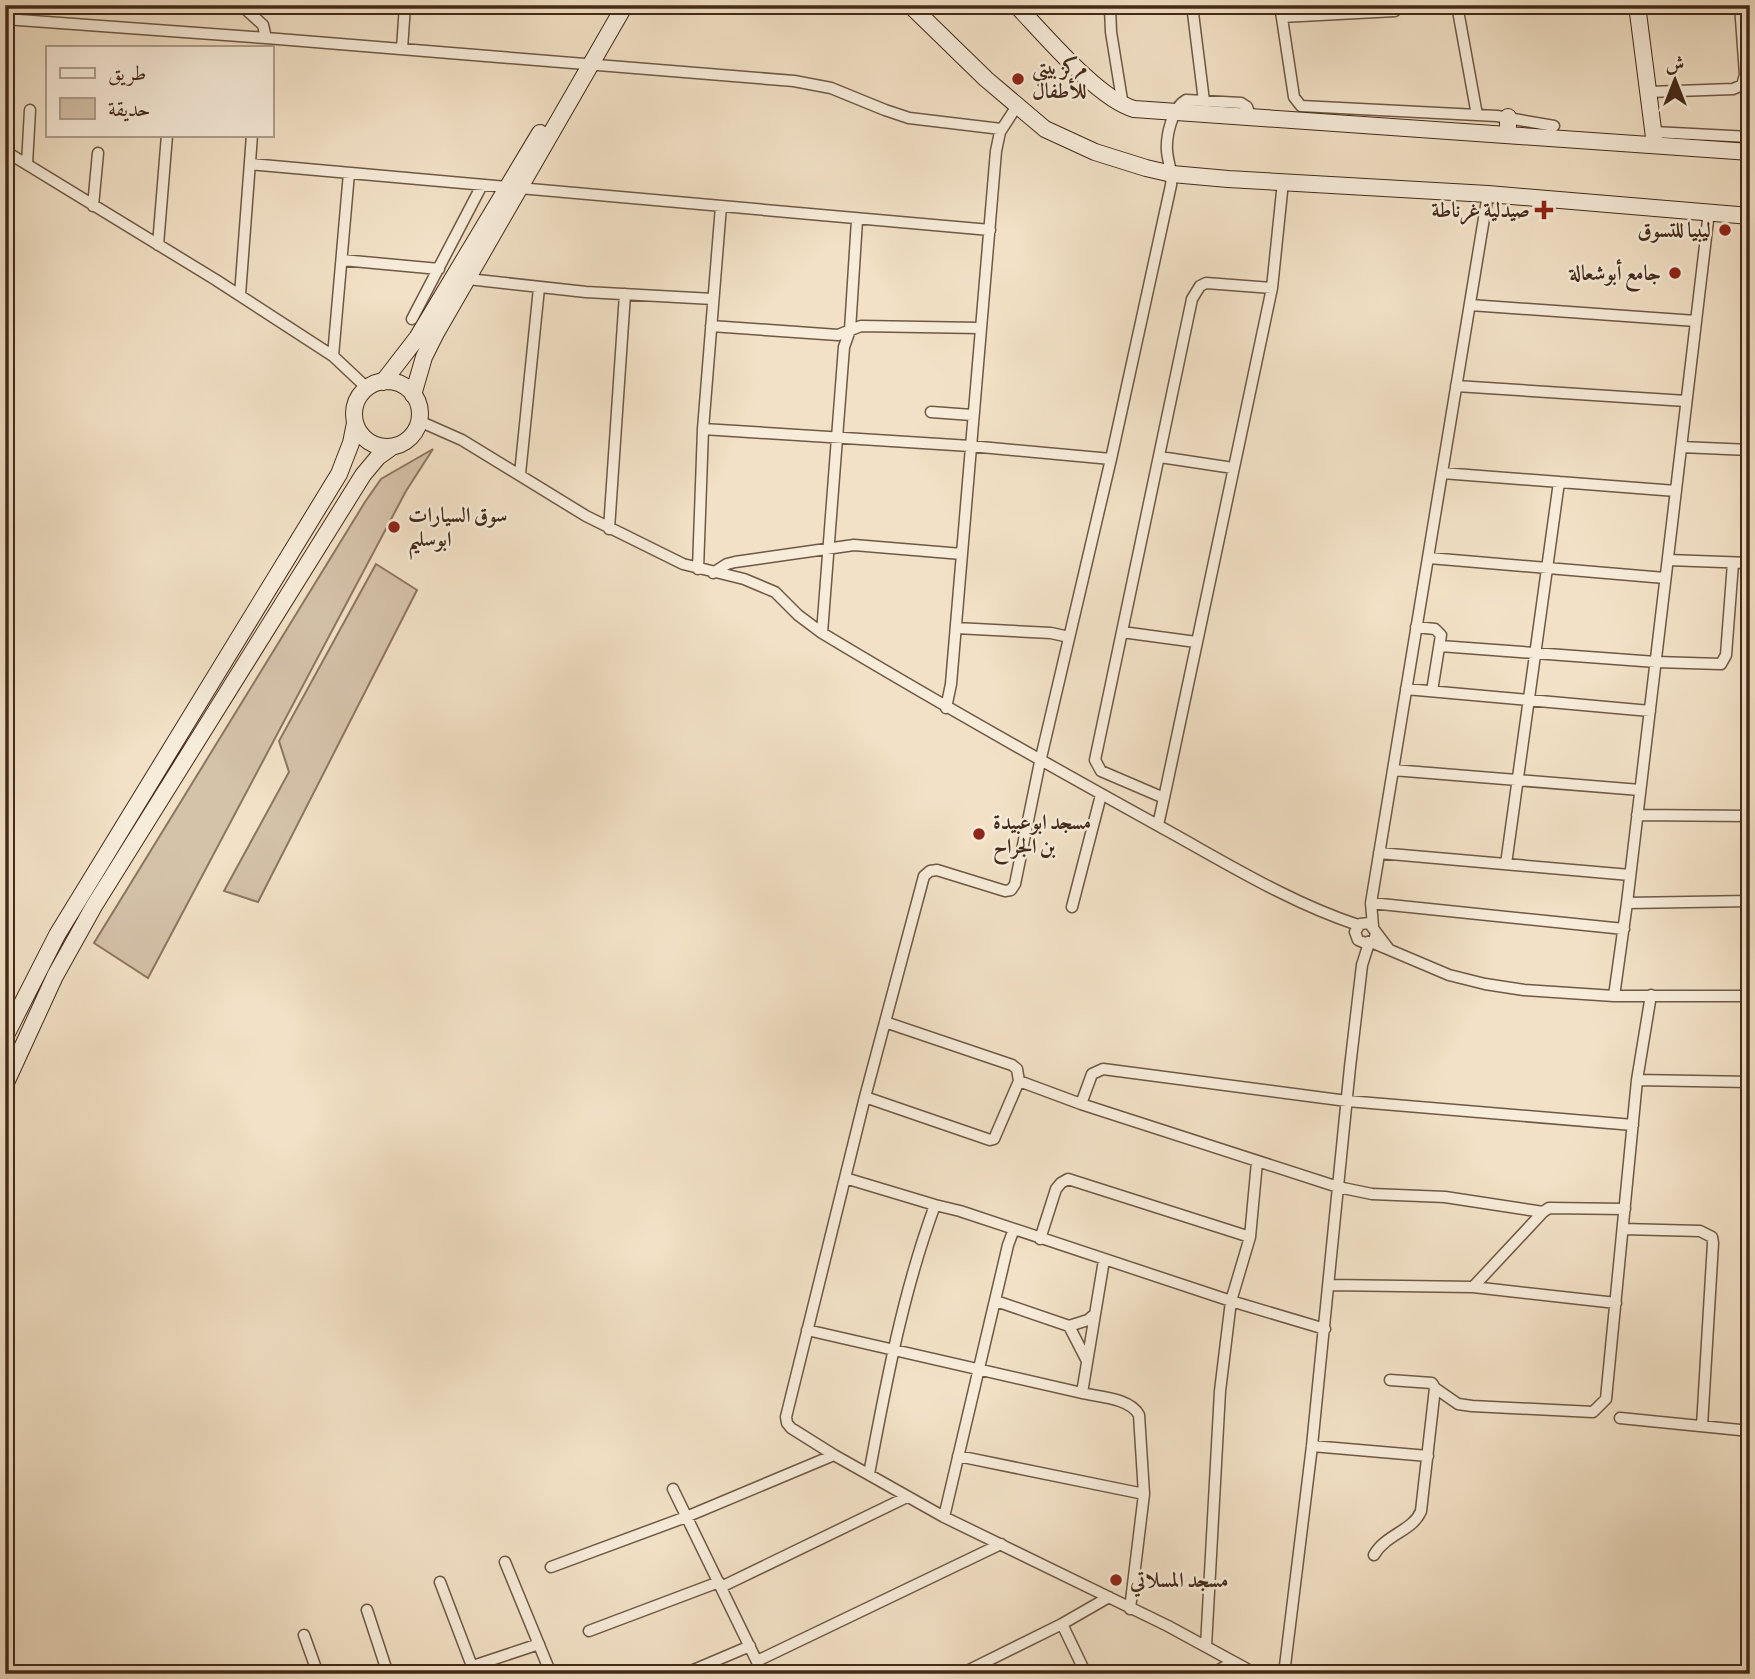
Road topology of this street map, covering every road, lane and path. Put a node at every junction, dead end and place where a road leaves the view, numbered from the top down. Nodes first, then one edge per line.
1 (241, 5) edge
2 (405, 5) edge
3 (617, 5) edge
4 (625, 5) edge
5 (910, 5) edge
6 (922, 5) edge
7 (1016, 5) edge
8 (1192, 5) edge
9 (1486, 5) edge
10 (1637, 5) edge
11 (1740, 5) edge
12 (1457, 6) edge
13 (1426, 7) dead end
14 (1110, 8) dead end
15 (1281, 11) edge
16 (1395, 11) dead end
17 (5, 19) edge
18 (266, 38) junction
19 (402, 49) junction
20 (587, 64) junction
21 (1649, 92) junction
22 (1205, 101) junction
23 (1017, 106) junction
24 (1123, 106) junction
25 (30, 110) dead end
26 (1175, 113) junction
27 (1477, 115) junction
28 (1508, 117) junction
29 (1251, 118) junction
30 (1554, 126) dead end
31 (1001, 129) junction
32 (1059, 134) junction
33 (1508, 135) junction
34 (167, 136) edge
35 (252, 136) edge
36 (1750, 136) edge
37 (1654, 139) junction
38 (5, 151) edge
39 (1750, 152) edge
40 (98, 153) dead end
41 (27, 164) junction
42 (250, 164) junction
43 (349, 173) junction
44 (1172, 174) junction
45 (1283, 182) junction
46 (482, 185) junction
47 (514, 188) junction
48 (1488, 194) junction
49 (93, 206) junction
50 (721, 206) junction
51 (1709, 212) junction
52 (1750, 216) edge
53 (857, 220) junction
54 (990, 230) junction
55 (158, 245) junction
56 (342, 260) junction
57 (439, 269) junction
58 (468, 279) junction
59 (539, 288) junction
60 (1272, 289) junction
61 (625, 294) junction
62 (240, 295) junction
63 (713, 299) junction
64 (1470, 305) junction
65 (412, 320) dead end
66 (1696, 321) junction
67 (711, 326) junction
68 (980, 328) junction
69 (850, 330) junction
70 (333, 356) junction
71 (375, 385) junction
72 (1456, 386) junction
73 (413, 396) junction
74 (1686, 401) junction
75 (931, 412) dead end
76 (972, 415) junction
77 (419, 421) junction
78 (355, 423) junction
79 (703, 429) junction
80 (836, 437) junction
81 (970, 446) junction
82 (392, 447) junction
83 (1681, 447) junction
84 (1750, 450) edge
85 (1160, 457) junction
86 (1111, 459) junction
87 (1233, 468) junction
88 (1442, 473) junction
89 (520, 474) junction
90 (1559, 482) junction
91 (1676, 491) junction
92 (610, 529) junction
93 (830, 547) junction
94 (962, 554) junction
95 (1429, 558) junction
96 (1668, 560) junction
97 (1732, 563) junction
98 (1750, 563) edge
99 (1547, 568) junction
100 (698, 569) junction
101 (713, 573) junction
102 (1665, 578) junction
103 (1416, 627) junction
104 (956, 628) junction
105 (1122, 632) junction
106 (822, 633) junction
107 (1069, 637) junction
108 (1196, 642) junction
109 (1440, 646) junction
110 (1536, 653) junction
111 (1656, 662) junction
112 (1406, 689) junction
113 (1432, 691) junction
114 (1529, 700) junction
115 (946, 708) junction
116 (1650, 711) junction
117 (1040, 762) junction
118 (1392, 770) junction
119 (1518, 780) junction
120 (1640, 790) junction
121 (1101, 795) junction
122 (1164, 798) junction
123 (1637, 815) junction
124 (1750, 816) edge
125 (1158, 825) junction
126 (1379, 853) junction
127 (1506, 864) junction
128 (1630, 876) junction
129 (1750, 901) edge
130 (1371, 902) junction
131 (1627, 903) junction
132 (1072, 907) dead end
133 (1624, 929) junction
134 (1365, 934) junction
135 (1651, 995) junction
136 (1614, 996) junction
137 (1750, 996) edge
138 (885, 1022) junction
139 (5, 1037) edge
140 (1637, 1080) junction
141 (1018, 1081) junction
142 (1750, 1082) edge
143 (5, 1085) edge
144 (865, 1097) junction
145 (1347, 1101) junction
146 (1081, 1104) junction
147 (1633, 1125) junction
148 (1257, 1162) junction
149 (845, 1178) junction
150 (1338, 1187) junction
151 (935, 1205) junction
152 (1625, 1209) junction
153 (1543, 1212) junction
154 (1014, 1229) junction
155 (1623, 1229) junction
156 (1250, 1237) junction
157 (1040, 1238) junction
158 (1104, 1260) junction
159 (1329, 1285) junction
160 (1473, 1287) junction
161 (996, 1301) junction
162 (1231, 1301) junction
163 (1616, 1303) junction
164 (1095, 1314) junction
165 (1069, 1326) junction
166 (1325, 1329) junction
167 (807, 1330) junction
168 (892, 1351) junction
169 (1087, 1362) junction
170 (979, 1368) junction
171 (1390, 1380) dead end
172 (1435, 1388) junction
173 (1082, 1393) junction
174 (1620, 1418) dead end
175 (1702, 1426) junction
176 (1750, 1431) edge
177 (1312, 1446) junction
178 (834, 1455) junction
179 (958, 1456) junction
180 (1428, 1456) junction
181 (869, 1474) junction
182 (673, 1489) dead end
183 (1144, 1494) junction
184 (907, 1497) junction
185 (686, 1517) junction
186 (944, 1517) junction
187 (1001, 1544) junction
188 (1374, 1555) dead end
189 (505, 1562) dead end
190 (551, 1567) dead end
191 (440, 1582) dead end
192 (720, 1585) junction
193 (1109, 1597) junction
194 (1130, 1609) junction
195 (367, 1610) dead end
196 (1062, 1624) junction
197 (589, 1631) dead end
198 (304, 1635) dead end
199 (539, 1644) junction
200 (750, 1646) junction
201 (1206, 1646) junction
202 (757, 1661) junction
203 (1234, 1662) junction
204 (474, 1670) edge
205 (318, 1674) edge
206 (388, 1674) edge
207 (551, 1674) edge
208 (684, 1674) edge
209 (763, 1674) edge
210 (961, 1674) edge
211 (1086, 1674) edge
212 (1211, 1674) edge
213 (1256, 1674) edge
214 (1284, 1674) edge

1 - 18 street
2 - 19 street
3 - 20 street
4 - 20 street
5 - 23 street
6 - 32 street
7 - 24 street
8 - 22 street
9 - 12 street
10 - 21 street
11 - 21 street
12 - 13 street
12 - 27 street
14 - 24 street
15 - 16 street
15 - 27 street
17 - 18 street
18 - 19 street
19 - 20 street
20 - 31 street
20 - 47 street
21 - 37 street
22 - 26 street
22 - 29 street
23 - 31 street
23 - 32 street
24 - 26 street
25 - 41 street
26 - 29 street
26 - 44 street
27 - 28 street
28 - 30 street
28 - 33 street
29 - 33 street
31 - 54 street
32 - 44 street
33 - 37 street
34 - 55 street
35 - 42 street
36 - 37 street
37 - 39 street
38 - 41 street
40 - 49 street
41 - 49 street
42 - 43 street
42 - 62 street
43 - 46 street
43 - 56 street
44 - 45 street
44 - 86 street
45 - 48 street
45 - 60 street
46 - 47 street
46 - 57 street
47 - 50 street
47 - 58 street
47 - 71 street
48 - 51 street
48 - 64 street
49 - 55 street
50 - 53 street
50 - 63 street
51 - 52 street
51 - 66 street
53 - 54 street
53 - 69 street
54 - 68 street
55 - 62 street
56 - 57 street
56 - 70 street
57 - 65 street
58 - 59 street
58 - 73 street
59 - 61 street
59 - 89 street
60 - 85 street
60 - 87 street
61 - 63 street
61 - 92 street
62 - 70 street
63 - 67 street
64 - 66 street
64 - 72 street
66 - 74 street
67 - 69 street
67 - 79 street
68 - 69 street
68 - 76 street
69 - 80 street
70 - 71 street
71 - 73 street
71 - 78 street
72 - 74 street
72 - 88 street
73 - 77 street
74 - 83 street
75 - 76 street
76 - 81 street
77 - 82 street
77 - 89 street
78 - 82 street
78 - 139 street
79 - 80 street
79 - 100 street
80 - 81 street
80 - 93 street
81 - 86 street
81 - 94 street
82 - 143 street
83 - 84 street
83 - 91 street
85 - 87 street
85 - 105 street
86 - 107 street
87 - 108 street
88 - 90 street
88 - 95 street
89 - 92 street
90 - 91 street
90 - 99 street
91 - 96 street
92 - 100 street
93 - 94 street
93 - 101 street
93 - 106 street
94 - 104 street
95 - 99 street
95 - 103 street
96 - 97 street
96 - 102 street
97 - 98 street
97 - 111 street
99 - 102 street
99 - 110 street
100 - 101 street
101 - 106 street
102 - 111 street
103 - 109 street
103 - 112 street
104 - 107 street
104 - 115 street
105 - 108 street
105 - 122 street
106 - 115 street
107 - 117 street
108 - 122 street
109 - 110 street
109 - 113 street
110 - 111 street
110 - 114 street
111 - 116 street
112 - 113 street
112 - 118 street
113 - 114 street
114 - 116 street
114 - 119 street
115 - 117 street
116 - 120 street
117 - 121 street
117 - 138 street
118 - 119 street
118 - 126 street
119 - 120 street
119 - 127 street
120 - 123 street
121 - 125 street
121 - 132 street
122 - 125 street
123 - 124 street
123 - 128 street
125 - 134 street
126 - 127 street
126 - 130 street
127 - 128 street
128 - 131 street
129 - 131 street
130 - 133 street
130 - 134 street
131 - 133 street
133 - 136 street
134 - 136 street
134 - 145 street
135 - 136 street
135 - 137 street
135 - 140 street
138 - 141 street
138 - 144 street
140 - 142 street
140 - 147 street
141 - 144 street
141 - 146 street
144 - 149 street
145 - 146 street
145 - 147 street
145 - 150 street
146 - 148 street
147 - 152 street
148 - 150 street
148 - 156 street
149 - 151 street
149 - 167 street
150 - 153 street
150 - 159 street
151 - 154 street
151 - 168 street
152 - 153 street
152 - 155 street
153 - 160 street
154 - 157 street
154 - 161 street
155 - 163 street
155 - 175 street
156 - 157 street
156 - 162 street
157 - 158 street
158 - 162 street
158 - 164 street
159 - 160 street
159 - 166 street
160 - 163 street
161 - 165 street
161 - 170 street
162 - 166 street
162 - 201 street
163 - 172 street
164 - 165 street
164 - 169 street
165 - 169 street
166 - 177 street
167 - 168 street
167 - 178 street
168 - 170 street
168 - 181 street
169 - 173 street
170 - 173 street
170 - 179 street
171 - 172 street
172 - 180 street
173 - 183 street
174 - 175 street
175 - 176 street
177 - 180 street
177 - 214 street
178 - 181 street
178 - 185 street
179 - 183 street
179 - 186 street
180 - 188 street
181 - 184 street
182 - 185 street
183 - 194 street
184 - 186 street
184 - 192 street
185 - 190 street
185 - 192 street
186 - 187 street
187 - 193 street
187 - 202 street
189 - 199 street
191 - 204 street
192 - 197 street
192 - 200 street
193 - 194 street
193 - 196 street
194 - 201 street
195 - 206 street
196 - 210 street
196 - 211 street
198 - 205 street
199 - 204 street
199 - 207 street
200 - 202 street
200 - 208 street
201 - 203 street
202 - 209 street
203 - 212 street
203 - 213 street

